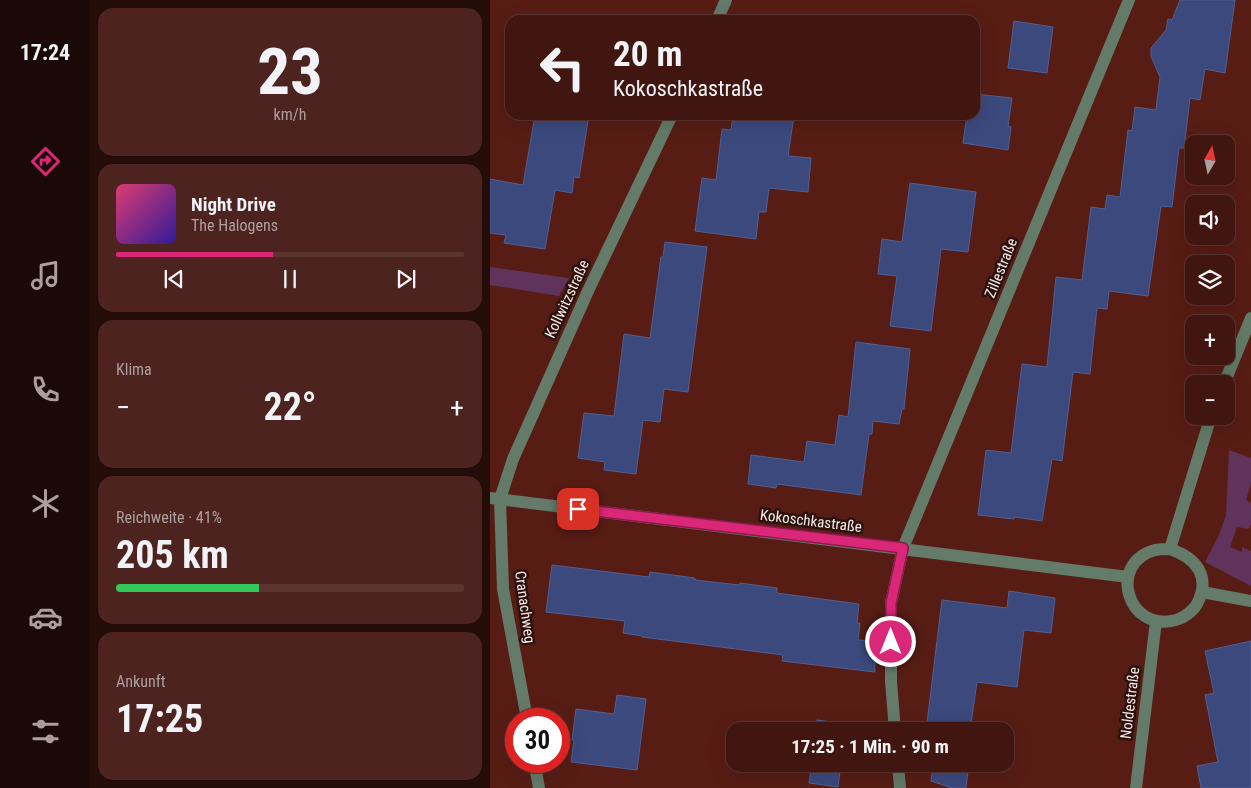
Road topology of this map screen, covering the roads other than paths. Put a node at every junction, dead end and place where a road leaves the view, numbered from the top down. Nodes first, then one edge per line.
1 (726, 0) edge
2 (1129, 0) edge
3 (719, 15) edge
4 (670, 120) edge
5 (1251, 318) edge
6 (1228, 375) edge
7 (1208, 425) edge
8 (495, 498) edge
9 (903, 548) junction
10 (1170, 549) junction
11 (1128, 577) junction
12 (1202, 592) junction
13 (1251, 601) edge
14 (1156, 621) junction
15 (525, 708) edge
16 (894, 722) edge
17 (899, 772) edge
18 (536, 773) edge
19 (539, 788) edge
20 (900, 788) edge
21 (1136, 788) edge

1 - 3 street
2 - 9 street, Zillestraße
4 - 8 street, Kollwitzstraße
5 - 6 street
7 - 10 street
8 - 9 street, Kokoschkastraße
8 - 15 street, Cranachweg
9 - 11 street, Kokoschkastraße
9 - 16 street, Zillestraße
10 - 11 street
10 - 12 street
11 - 14 street
12 - 13 street
12 - 14 street
14 - 21 street, Noldestraße
17 - 20 street
18 - 19 street

